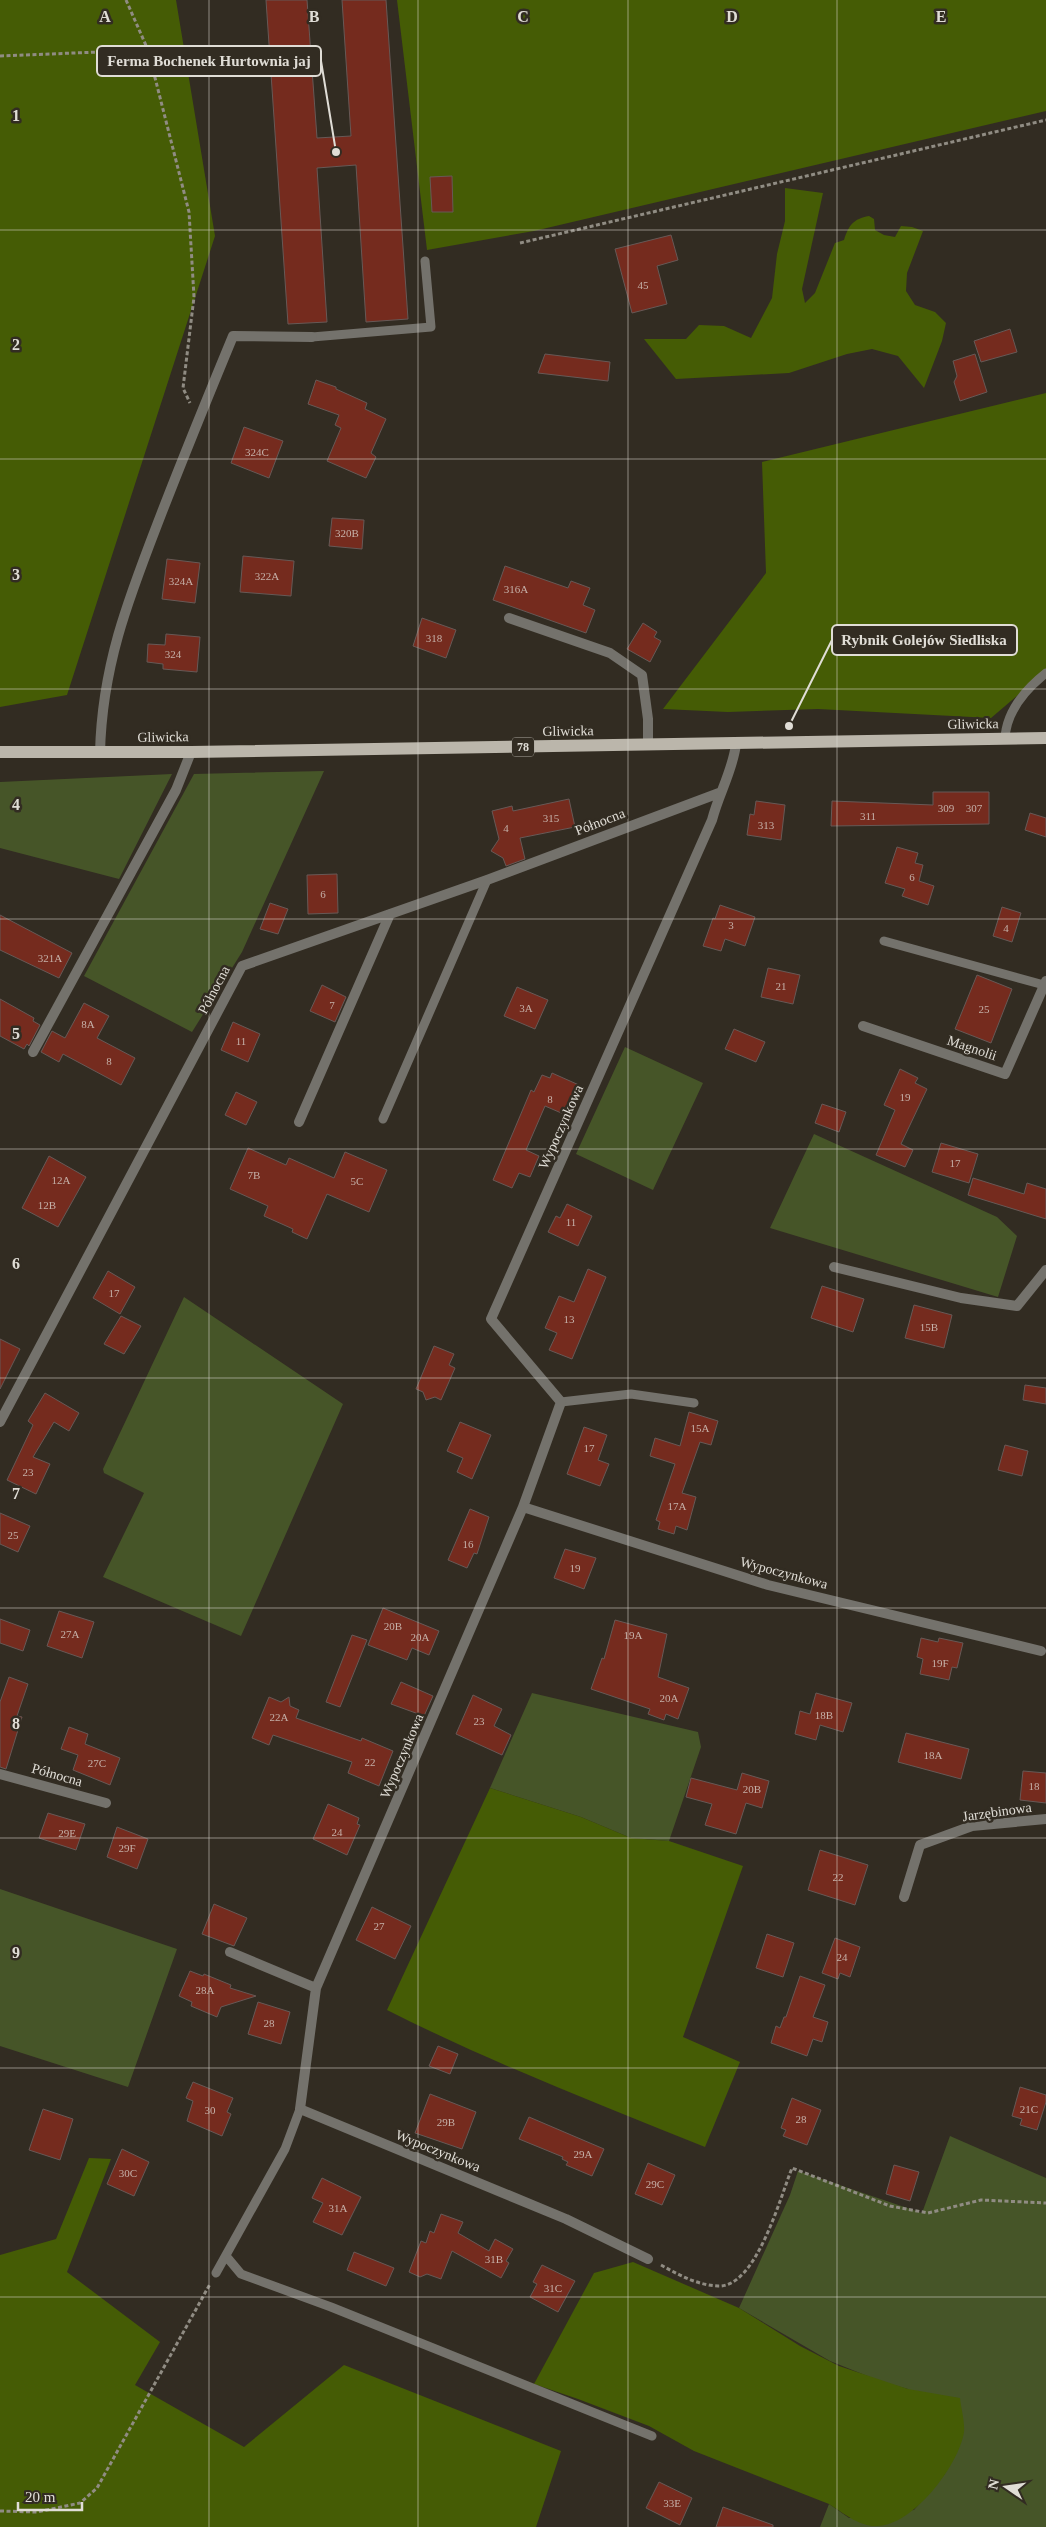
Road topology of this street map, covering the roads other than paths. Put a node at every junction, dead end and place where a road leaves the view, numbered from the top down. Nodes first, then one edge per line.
1 (425, 261) dead end
2 (312, 337) joint
3 (509, 618) dead end
4 (1046, 673) edge
5 (1046, 738) edge
6 (1005, 739) junction
7 (736, 744) junction
8 (648, 745) junction
9 (0, 752) edge
10 (191, 752) junction
11 (100, 753) junction
12 (719, 793) junction
13 (487, 880) junction
14 (390, 914) junction
15 (884, 941) dead end
16 (1045, 983) edge
17 (863, 1026) dead end
18 (33, 1052) dead end
19 (383, 1119) dead end
20 (299, 1122) dead end
21 (834, 1267) dead end
22 (1046, 1270) edge
23 (561, 1402) junction
24 (694, 1403) dead end
25 (0, 1422) edge
26 (523, 1507) junction
27 (1041, 1651) dead end
28 (0, 1774) edge
29 (106, 1803) dead end
30 (1046, 1819) edge
31 (904, 1898) dead end
32 (230, 1952) dead end
33 (316, 1988) junction
34 (300, 2109) junction
35 (226, 2256) junction
36 (648, 2259) road end
37 (216, 2273) road end
38 (652, 2436) dead end

1 - 2 lane
2 - 11 street
3 - 8 street
4 - 6 lane
5 - 6 main road, Gliwicka / 78
6 - 7 main road, Gliwicka / 78
7 - 8 main road, Gliwicka / 78
7 - 12 street, Wypoczynkowa
8 - 10 main road, Gliwicka / 78
9 - 11 main road, Gliwicka / 78
10 - 11 main road, Gliwicka / 78
10 - 18 street
12 - 13 street, Północna
12 - 23 street, Wypoczynkowa
13 - 14 street, Północna
13 - 19 lane
14 - 20 street
14 - 25 street, Północna
15 - 16 lane
16 - 17 street, Magnolii
21 - 22 street
23 - 24 lane
23 - 26 street, Wypoczynkowa
26 - 27 street, Wypoczynkowa
26 - 33 street, Wypoczynkowa
28 - 29 street, Północna
30 - 31 street, Jarzębinowa
32 - 33 street
33 - 34 street, Wypoczynkowa
34 - 35 lane
34 - 36 street, Wypoczynkowa
35 - 37 lane
35 - 38 lane

